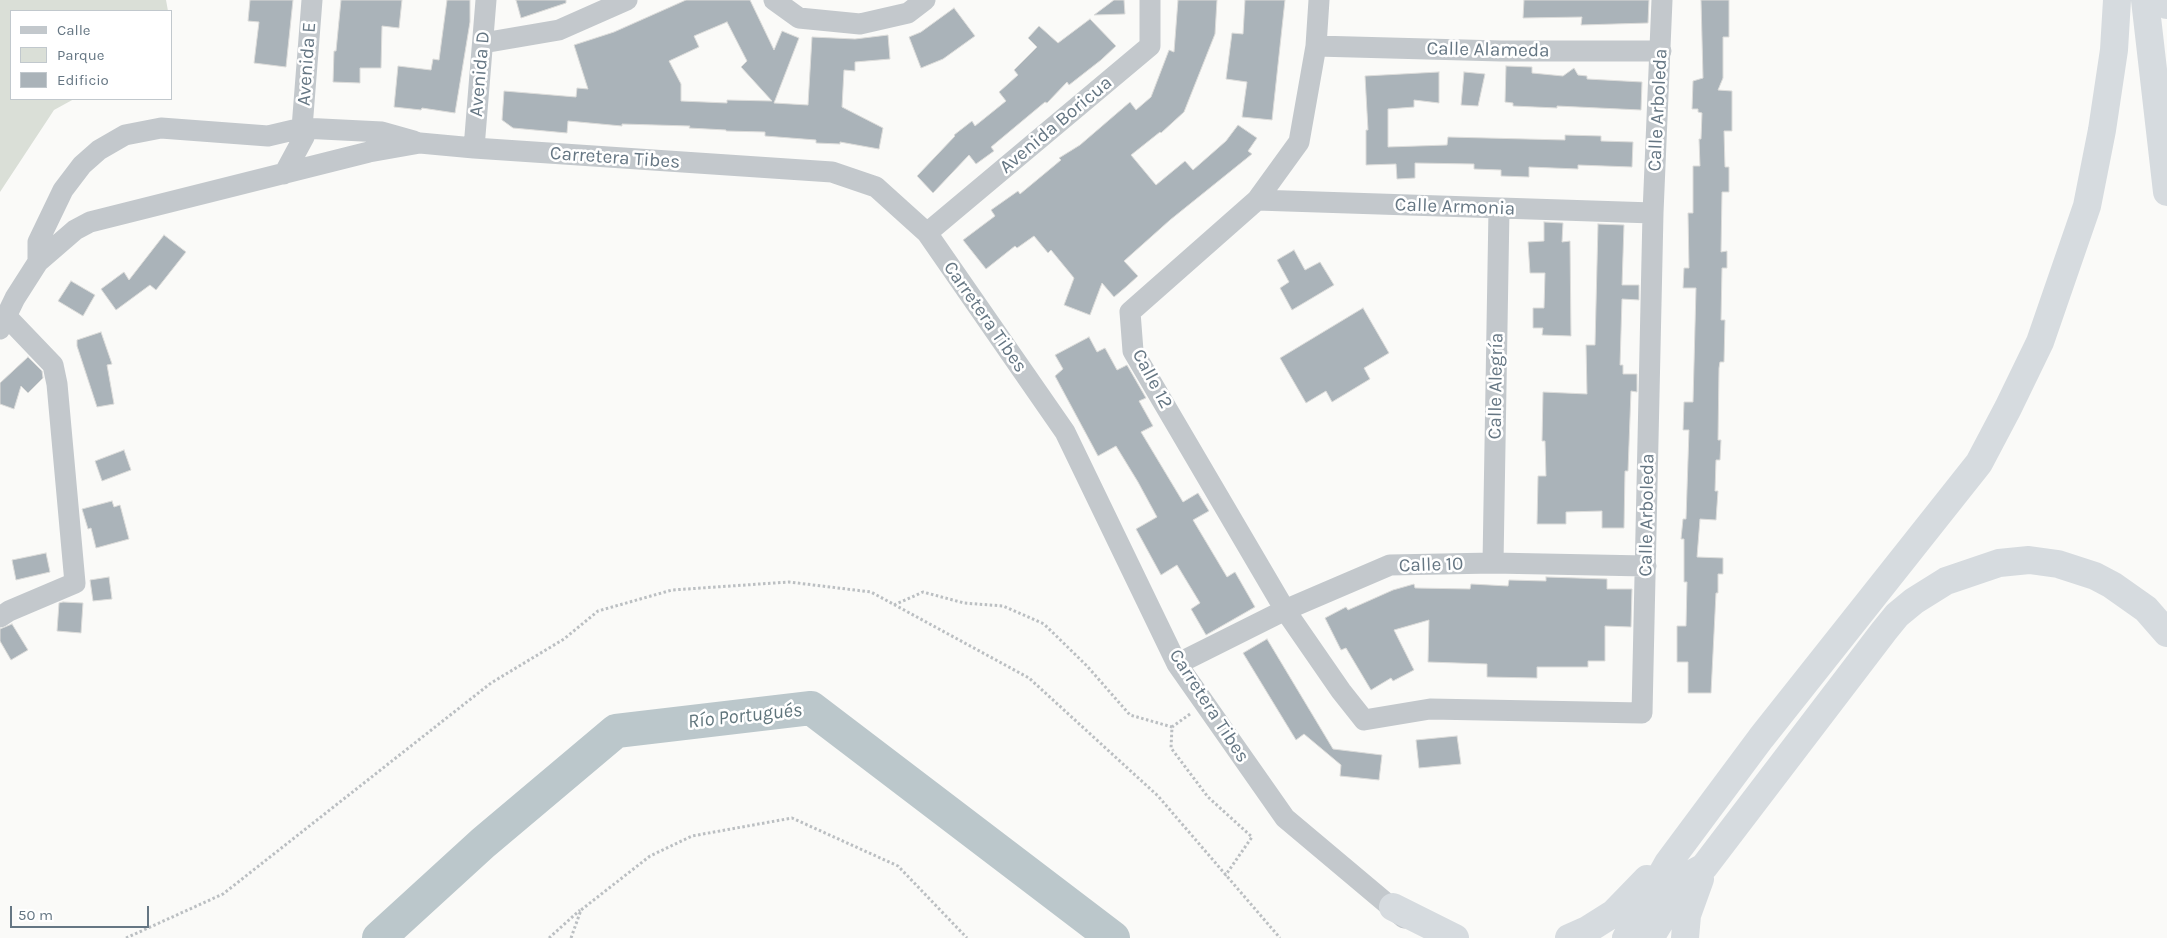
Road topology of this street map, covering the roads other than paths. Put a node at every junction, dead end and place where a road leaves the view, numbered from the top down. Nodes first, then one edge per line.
1 (312, 0) edge
2 (486, 0) edge
3 (627, 0) edge
4 (774, 0) edge
5 (925, 0) edge
6 (1150, 0) edge
7 (1319, 0) edge
8 (1662, 0) edge
9 (2117, 0) edge
10 (2145, 0) edge
11 (2166, 0) edge
12 (2167, 5) edge
13 (482, 43) junction
14 (1316, 46) junction
15 (1661, 51) junction
16 (302, 128) junction
17 (420, 143) junction
18 (474, 148) junction
19 (284, 174) junction
20 (68, 184) junction
21 (2167, 192) edge
22 (1257, 200) junction
23 (1499, 209) junction
24 (1653, 213) junction
25 (75, 230) junction
26 (927, 233) junction
27 (38, 262) junction
28 (4, 323) edge
29 (1493, 563) junction
30 (1646, 566) junction
31 (1285, 610) junction
32 (0, 617) edge
33 (2167, 633) edge
34 (1178, 664) junction
35 (1341, 691) joint
36 (1668, 863) junction
37 (1704, 867) junction
38 (1394, 907) junction
39 (1425, 938) edge
40 (1455, 938) edge
41 (1569, 938) edge
42 (1626, 938) edge
43 (1650, 938) edge
44 (1685, 938) edge

1 - 16 street, Avenida E
2 - 13 street, Avenida D
3 - 13 street
4 - 5 street
6 - 26 street, Avenida Boricua
7 - 14 street, Calle 12
8 - 15 street, Calle Arboleda
9 - 36 highway
10 - 21 highway
11 - 12 highway
13 - 18 street, Avenida D
14 - 15 street, Calle Alameda
14 - 22 street, Calle 12
15 - 24 street, Calle Arboleda
16 - 17 street
16 - 19 street, Avenida E
16 - 20 street
17 - 18 street, Carretera Tibes
17 - 19 street, Carretera Tibes
18 - 26 street, Carretera Tibes
19 - 25 street, Carretera Tibes
20 - 25 street
20 - 27 street
22 - 23 street, Calle Armonia
22 - 31 street, Calle 12
23 - 24 street, Calle Armonia
23 - 29 street, Calle Alegría
24 - 30 street, Calle Arboleda
25 - 27 street, Carretera Tibes
26 - 34 street, Carretera Tibes
27 - 28 street
28 - 32 street
29 - 30 street, Calle 10
29 - 31 street, Calle 10
30 - 35 street, Calle Arboleda
31 - 34 street, Calle 10
31 - 35 street, Calle 12
33 - 37 highway
34 - 38 street, Carretera Tibes
36 - 41 highway
36 - 42 highway
37 - 43 highway
37 - 44 highway
38 - 39 street, Carretera Tibes
38 - 40 highway

